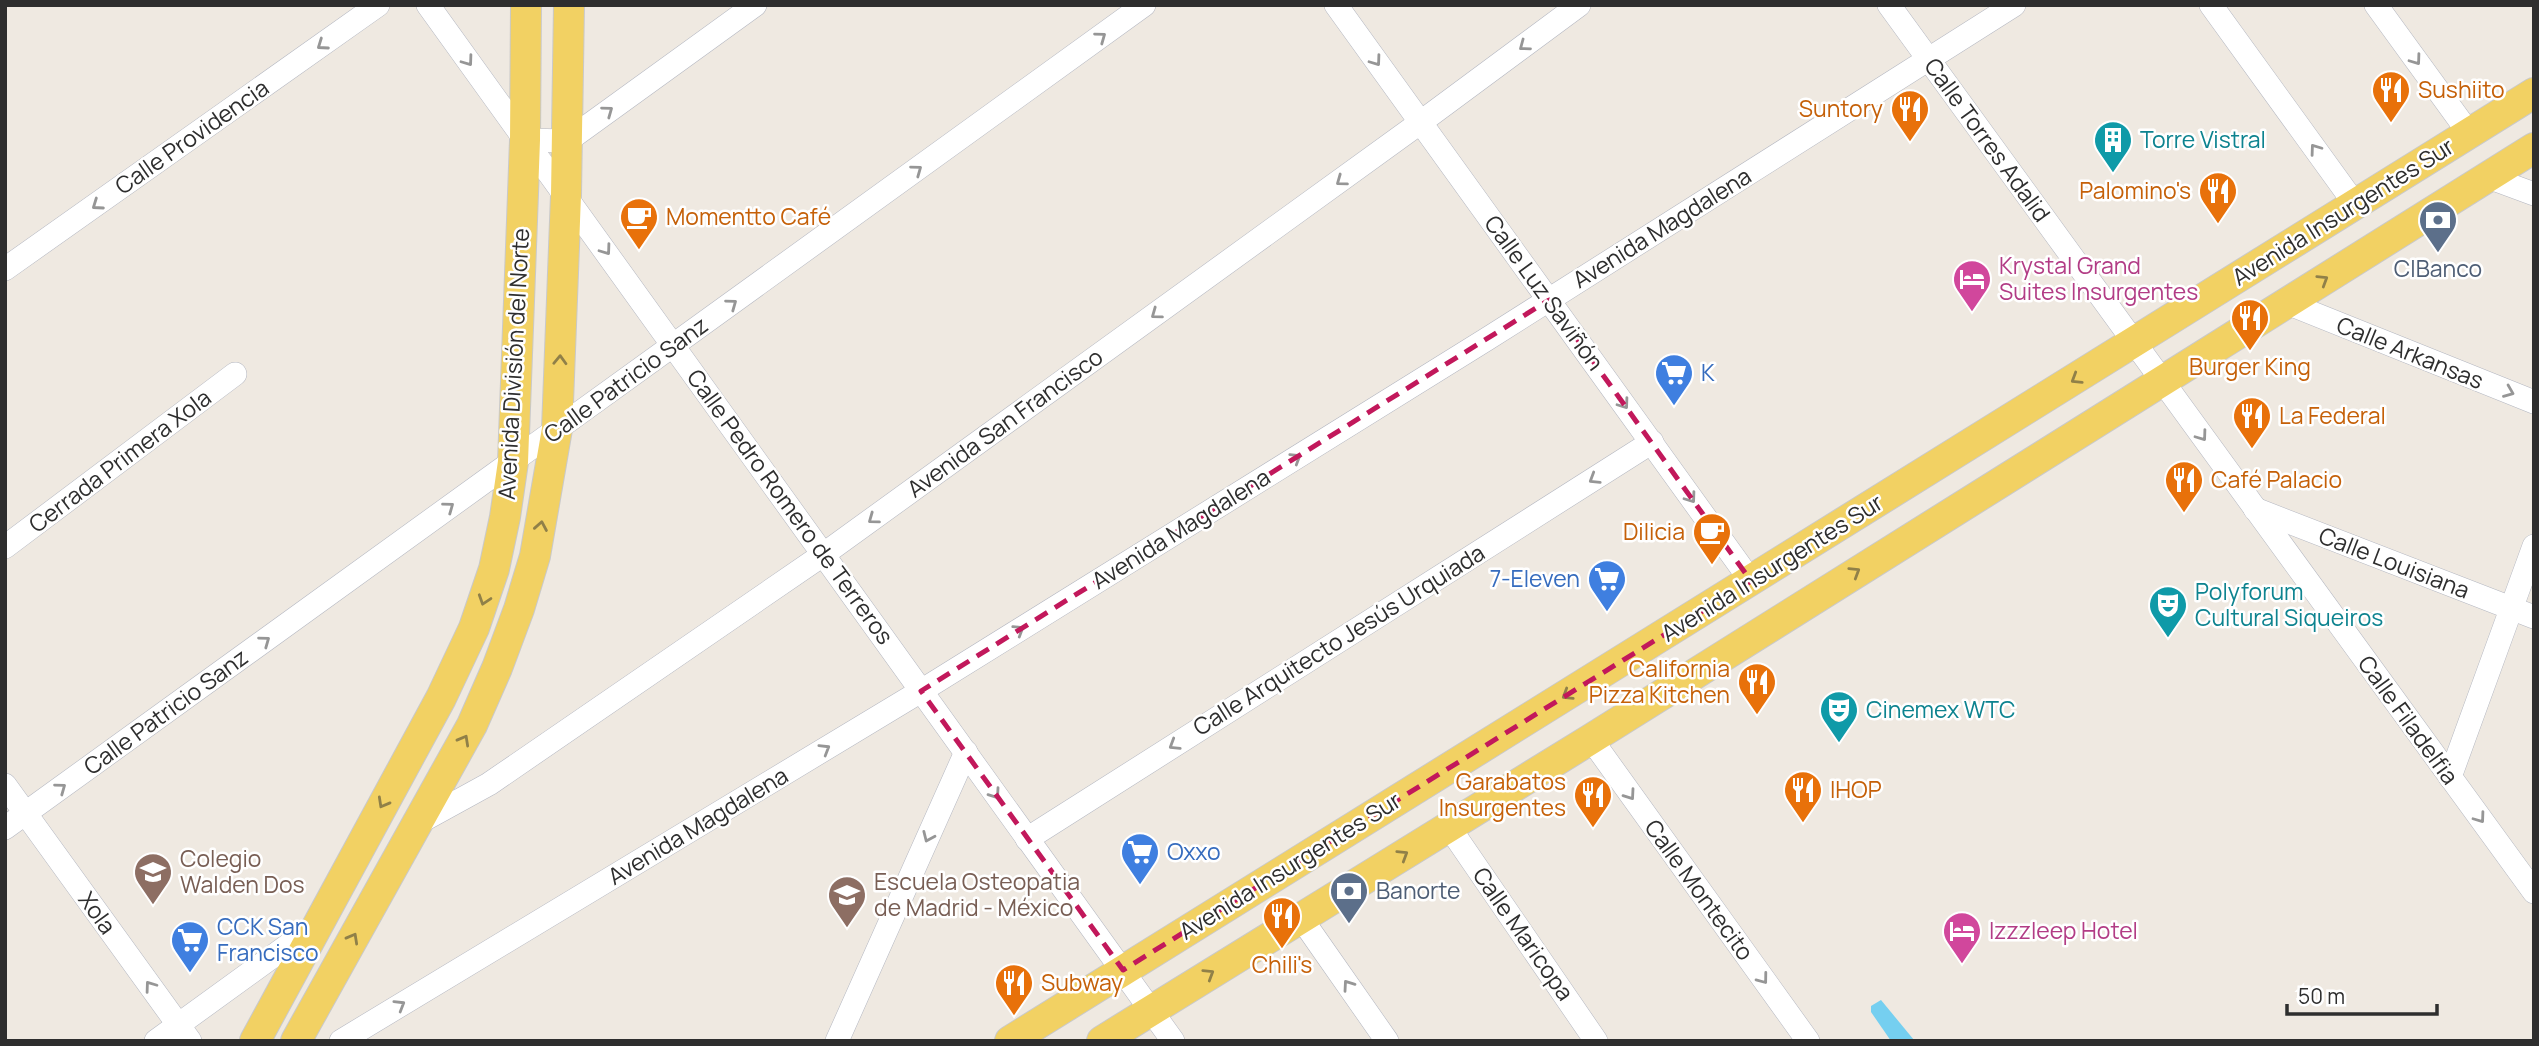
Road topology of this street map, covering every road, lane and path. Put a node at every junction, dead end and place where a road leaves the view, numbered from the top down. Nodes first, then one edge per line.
1 (378, 5) edge
2 (428, 5) edge
3 (526, 5) edge
4 (569, 5) edge
5 (755, 5) edge
6 (1144, 5) edge
7 (1336, 5) edge
8 (1579, 5) edge
9 (1889, 5) edge
10 (2014, 5) edge
11 (2211, 5) edge
12 (2376, 5) edge
13 (1928, 60) junction
14 (2534, 93) edge
15 (1421, 122) junction
16 (2469, 133) junction
17 (525, 140) junction
18 (567, 141) junction
19 (2534, 148) edge
20 (2488, 177) junction
21 (2534, 194) edge
22 (566, 195) junction
23 (2356, 204) junction
24 (5, 269) edge
25 (1549, 300) junction
26 (2287, 303) junction
27 (2134, 343) junction
28 (674, 346) junction
29 (235, 374) dead end
30 (2161, 381) junction
31 (2534, 402) edge
32 (557, 429) junction
33 (1651, 442) junction
34 (513, 462) junction
35 (2255, 509) junction
36 (2534, 546) edge
37 (5, 547) edge
38 (824, 554) junction
39 (1751, 581) junction
40 (2511, 608) junction
41 (2534, 617) edge
42 (921, 691) junction
43 (1591, 739) junction
44 (965, 752) junction
45 (2450, 777) junction
46 (5, 785) edge
47 (25, 814) junction
48 (418, 823) junction
49 (1449, 827) junction
50 (5, 828) edge
51 (1027, 839) junction
52 (2533, 884) edge
53 (1301, 918) junction
54 (316, 925) junction
55 (1123, 970) junction
56 (1151, 1010) junction
57 (184, 1033) edge
58 (156, 1041) edge
59 (255, 1041) edge
60 (296, 1041) edge
61 (341, 1041) edge
62 (837, 1041) edge
63 (1010, 1041) edge
64 (1102, 1041) edge
65 (1173, 1041) edge
66 (1387, 1041) edge
67 (1597, 1041) edge
68 (1808, 1041) edge

1 -> 24 street, Calle Providencia
2 -> 17 street, Calle Pedro Romero de Terreros
3 - 17 main road, Avenida División del Norte
4 - 18 main road, Avenida División del Norte
18 -> 5 street
28 -> 6 street, Calle Patricio Sanz
7 -> 15 street, Calle Luz Saviñón
8 -> 15 street, Avenida San Francisco
9 - 13 street, Calle Torres Adalid
10 - 13 street, Avenida Magdalena
23 -> 11 street
12 -> 16 street
13 - 25 street, Avenida Magdalena
13 - 27 street, Calle Torres Adalid
14 - 16 main road, Avenida Insurgentes Sur
15 - 25 street, Calle Luz Saviñón
15 -> 38 street, Avenida San Francisco
16 - 23 main road, Avenida Insurgentes Sur
17 - 18 street
17 - 22 street, Calle Pedro Romero de Terreros
17 - 34 main road, Avenida División del Norte
18 - 22 main road, Avenida División del Norte
19 - 20 main road, Avenida Insurgentes Sur
20 - 21 street
26 -> 20 main road, Avenida Insurgentes Sur
22 -> 28 street, Calle Pedro Romero de Terreros
32 -> 22 main road, Avenida División del Norte
23 - 27 main road, Avenida Insurgentes Sur
25 -> 33 street, Calle Luz Saviñón
42 -> 25 street, Avenida Magdalena
26 - 30 main road, Avenida Insurgentes Sur
26 -> 31 street, Calle Arkansas
27 - 30 street, Calle Filadelfia
27 -> 39 main road, Avenida Insurgentes Sur
28 - 32 street, Calle Patricio Sanz
28 - 38 street, Calle Pedro Romero de Terreros
29 - 37 street, Cerrada Primera Xola
30 -> 35 street, Calle Filadelfia
43 -> 30 main road, Avenida Insurgentes Sur
32 - 34 street, Calle Patricio Sanz
48 -> 32 main road, Avenida División del Norte
33 -> 39 street, Calle Luz Saviñón
33 -> 51 street, Calle Arquitecto Jesús Urquiada
47 -> 34 street, Calle Patricio Sanz
34 -> 54 main road, Avenida División del Norte
35 - 40 street, Calle Louisiana
35 - 45 street, Calle Filadelfia
36 - 40 street
38 - 42 street, Calle Pedro Romero de Terreros
38 - 48 street, Avenida San Francisco
39 -> 55 main road, Avenida Insurgentes Sur
40 - 41 street, Calle Louisiana
40 - 45 street
42 - 44 street, Calle Pedro Romero de Terreros
61 -> 42 street, Avenida Magdalena
43 - 49 main road, Avenida Insurgentes Sur
43 -> 68 street, Calle Montecito
44 -> 51 street, Calle Pedro Romero de Terreros
44 -> 62 street
45 -> 52 street, Calle Filadelfia
46 - 47 street, Xola
47 - 50 street, Calle Patricio Sanz
57 -> 47 street, Xola
60 -> 48 main road, Avenida División del Norte
53 -> 49 main road, Avenida Insurgentes Sur
49 - 67 street, Calle Maricopa
51 - 55 street, Calle Pedro Romero de Terreros
56 -> 53 main road, Avenida Insurgentes Sur
66 -> 53 street
54 - 57 street
54 - 59 main road, Avenida División del Norte
55 - 56 street, Calle Pedro Romero de Terreros
55 - 63 main road, Avenida Insurgentes Sur
56 - 64 main road, Avenida Insurgentes Sur
56 - 65 street, Calle Pedro Romero de Terreros
57 - 58 street

